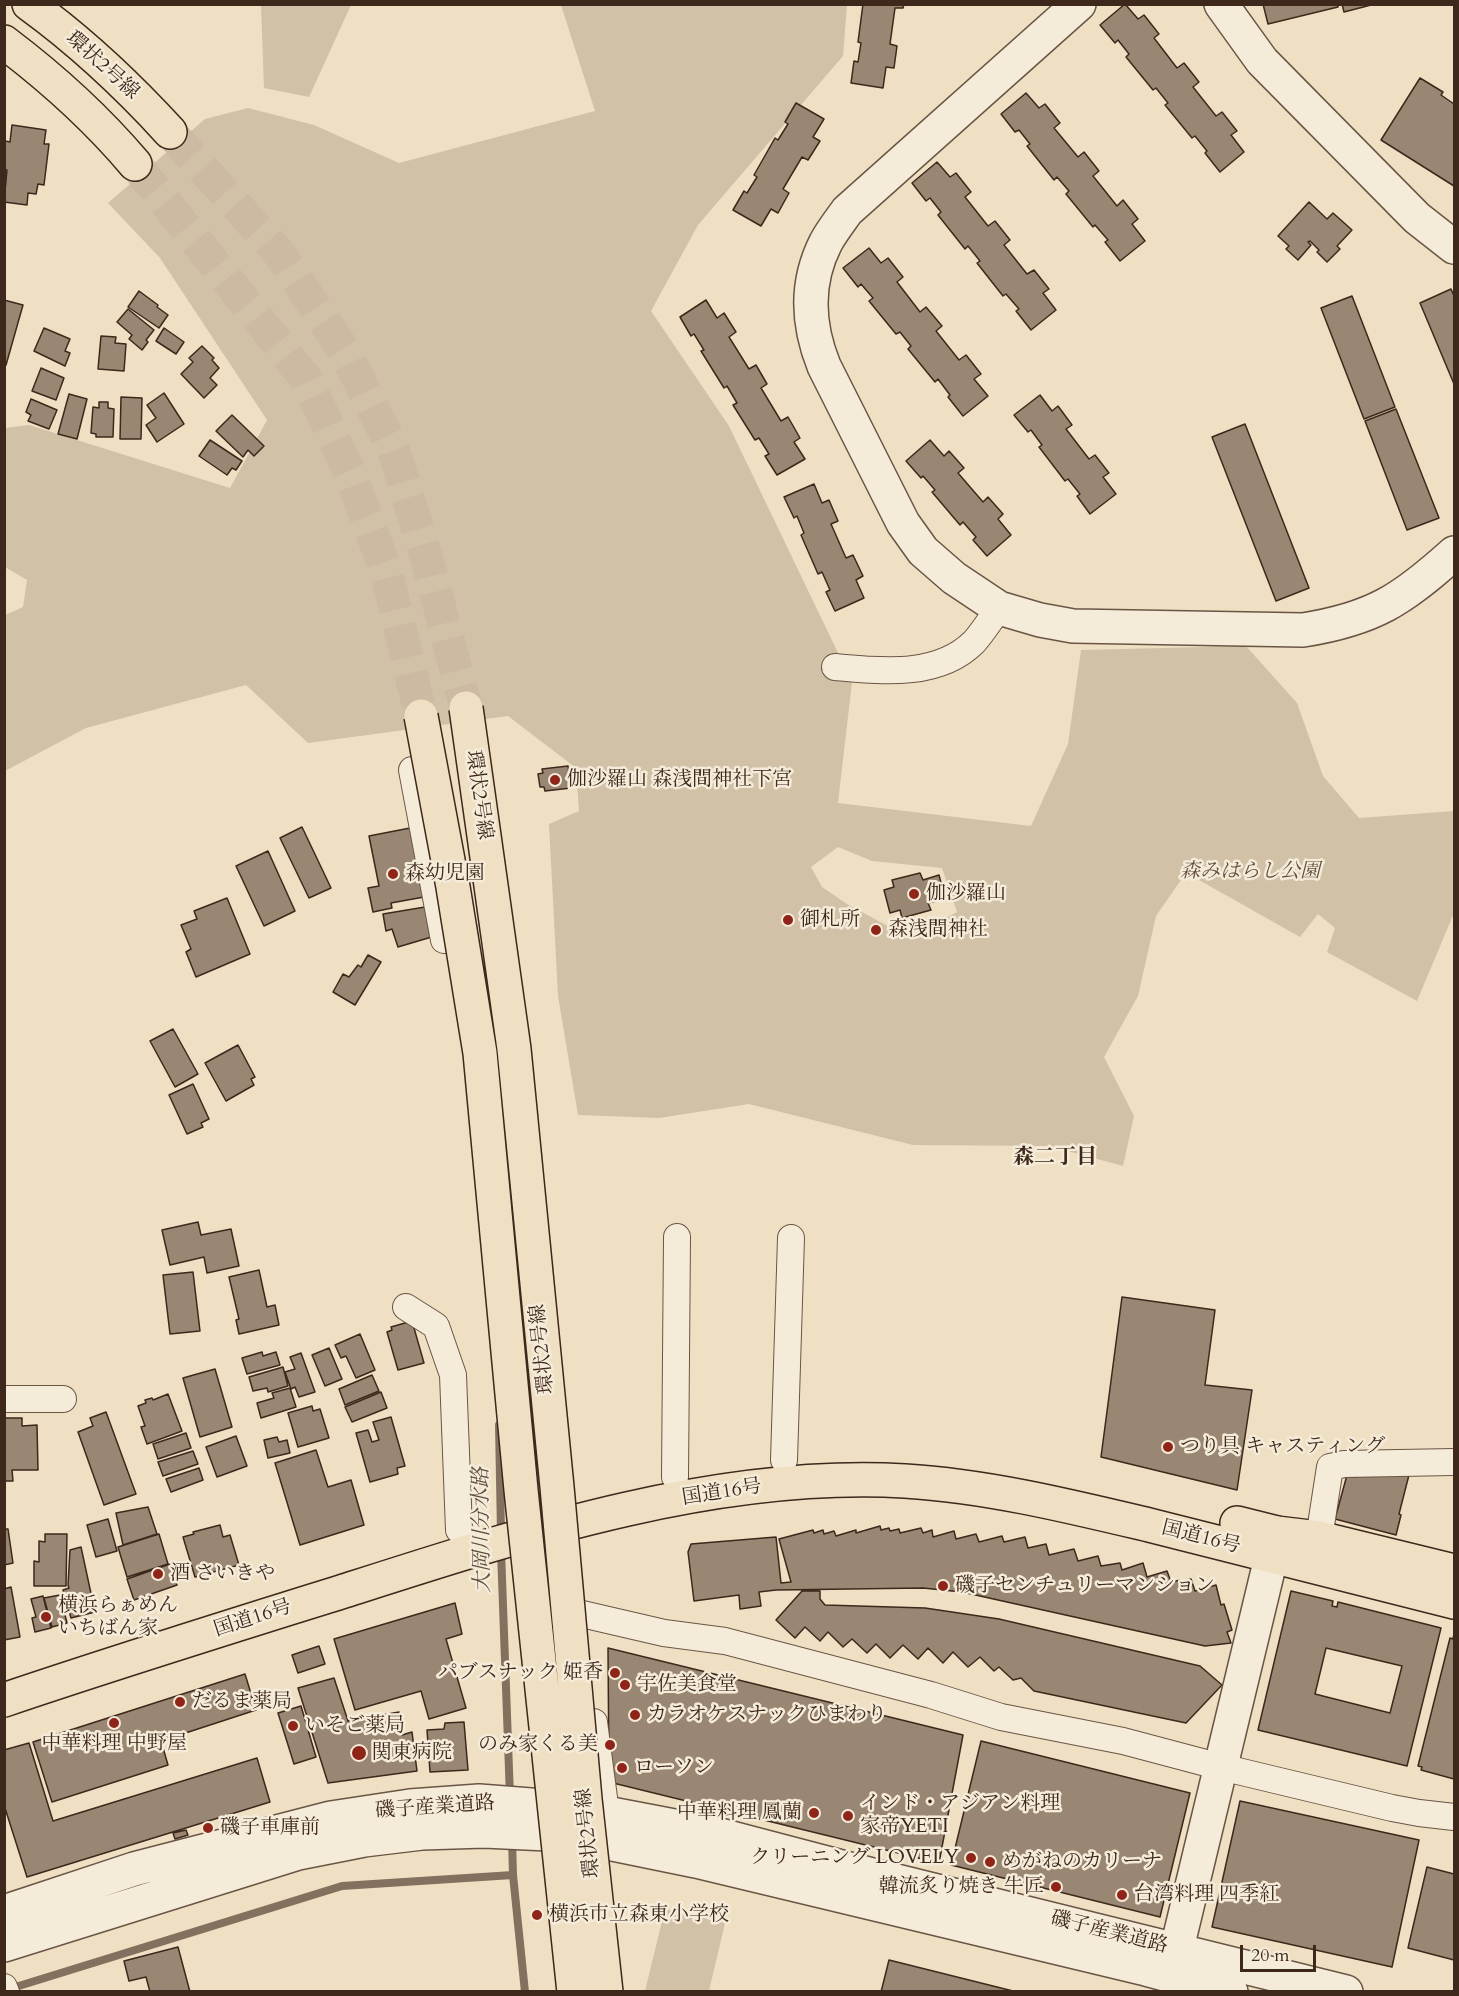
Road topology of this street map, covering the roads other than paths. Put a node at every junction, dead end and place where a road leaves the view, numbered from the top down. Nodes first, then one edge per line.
1 (29, 4) edge
2 (1078, 4) edge
3 (1221, 4) edge
4 (4, 42) edge
5 (170, 132) tunnel mouth
6 (135, 164) tunnel mouth
7 (1455, 247) edge
8 (1455, 553) edge
9 (999, 608) junction
10 (835, 667) dead end
11 (466, 708) tunnel mouth
12 (422, 716) tunnel mouth
13 (412, 770) dead end
14 (444, 940) dead end
15 (677, 1237) dead end
16 (790, 1238) dead end
17 (406, 1307) dead end
18 (4, 1399) edge
19 (63, 1399) dead end
20 (784, 1460) junction
21 (1455, 1462) edge
22 (675, 1477) junction
23 (574, 1510) junction
24 (459, 1530) junction
25 (1319, 1538) junction
26 (1275, 1544) junction
27 (1455, 1571) edge
28 (1455, 1602) edge
29 (582, 1614) junction
30 (4, 1676) edge
31 (4, 1700) edge
32 (1221, 1767) junction
33 (481, 1816) junction
34 (1455, 1817) edge
35 (605, 1828) junction
36 (4, 1912) edge
37 (4, 1945) edge
38 (1171, 1972) edge
39 (574, 1992) edge
40 (606, 1992) edge
41 (619, 1992) edge
42 (1231, 1992) edge
43 (1346, 1992) edge

1 - 5 main road, 環状2号線
2 - 9 street
3 - 7 street
4 - 6 main road
8 - 9 street
9 - 10 street
11 - 40 main road, 環状2号線, bridge
12 - 39 main road, 環状2号線, bridge
13 - 14 street
15 - 22 street
16 - 20 street
17 - 24 street
18 - 19 street
20 - 22 main road, 国道16号
20 - 26 main road, 国道16号
21 - 25 street
22 - 23 main road, 国道16号
23 - 24 main road, 国道16号
23 - 26 main road, 国道16号
23 - 29 street
23 - 31 main road, 国道16号
24 - 30 main road, 国道16号
25 - 26 main road, 国道16号
25 - 27 main road, 国道16号
26 - 28 main road, 国道16号
26 - 32 street
29 - 32 street
29 - 35 street
32 - 34 street
32 - 38 street
33 - 35 street, 磯子産業道路
33 - 36 street, 磯子産業道路
33 - 37 street, 磯子産業道路
35 - 38 street, 磯子産業道路
35 - 41 street
38 - 42 street, 磯子産業道路
38 - 43 street, 磯子産業道路

